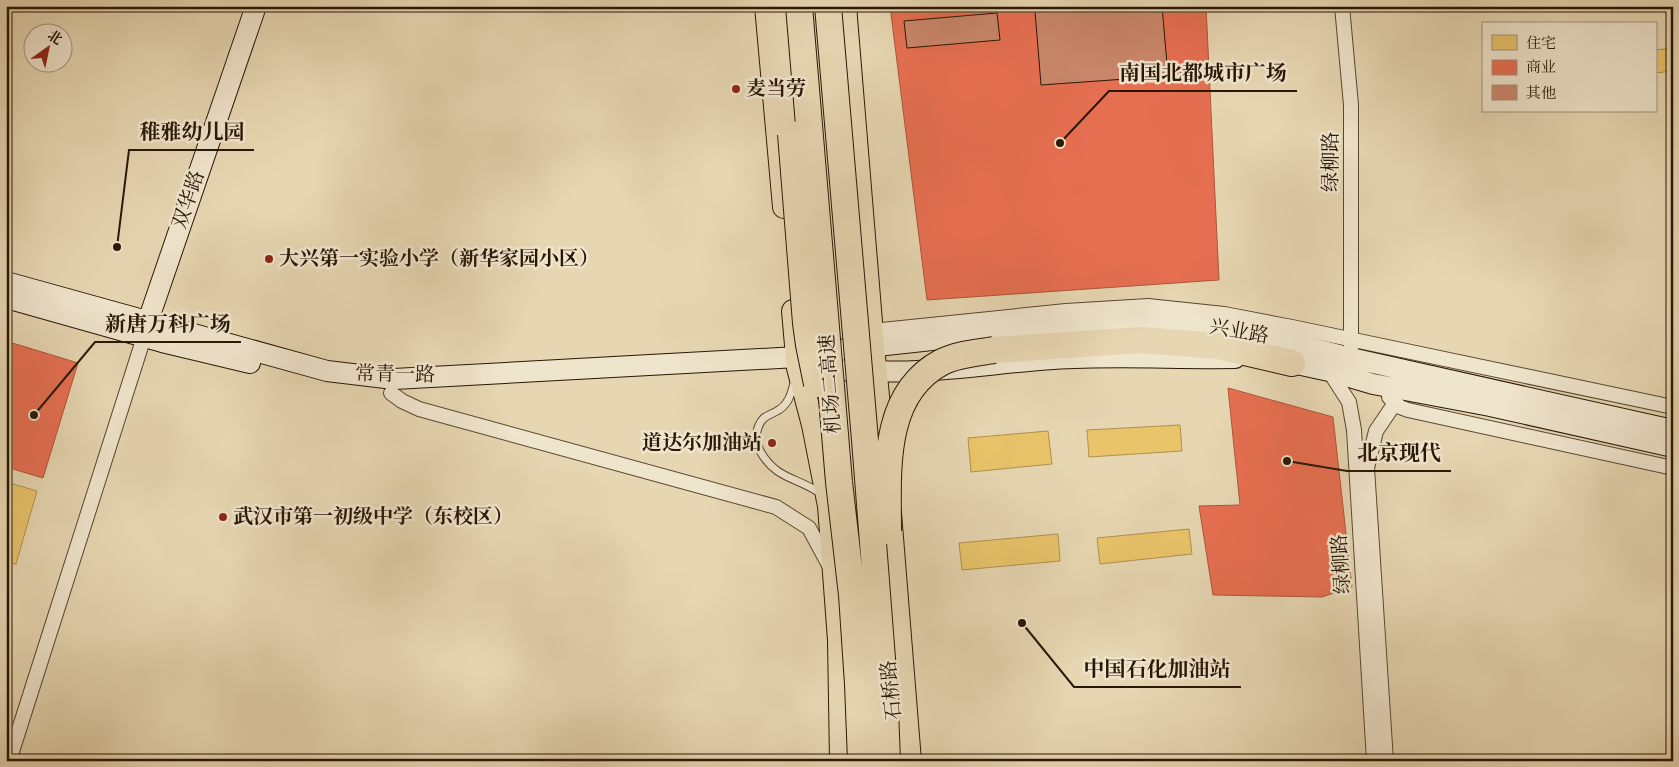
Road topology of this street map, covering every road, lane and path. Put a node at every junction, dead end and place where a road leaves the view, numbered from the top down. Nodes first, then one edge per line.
1 (256, 6) edge
2 (766, 6) edge
3 (780, 6) edge
4 (799, 6) edge
5 (1342, 6) edge
6 (842, 7) edge
7 (6, 282) edge
8 (6, 298) edge
9 (146, 329) junction
10 (873, 338) junction
11 (1351, 348) junction
12 (797, 362) junction
13 (1292, 363) junction
14 (1329, 371) junction
15 (876, 372) junction
16 (1364, 381) junction
17 (390, 392) junction
18 (1395, 402) junction
19 (1673, 407) edge
20 (1673, 430) edge
21 (1673, 447) edge
22 (1673, 468) edge
23 (839, 482) junction
24 (829, 506) junction
25 (834, 575) junction
26 (898, 617) junction
27 (884, 684) junction
28 (9, 761) edge
29 (841, 761) edge
30 (861, 761) edge
31 (887, 761) edge
32 (910, 761) edge
33 (920, 761) edge
34 (1374, 761) edge
35 (1386, 761) edge

1 - 9 main road, 双华路
2 - 12 main road
3 - 23 highway, bridge
4 - 23 highway, 机场二高速, bridge
5 - 11 street, 绿柳路
6 - 10 main road
6 - 27 highway, 机场二高速, bridge
7 - 9 main road, 常青一路
8 - 9 main road, 常青一路
9 - 12 main road, 常青一路
9 - 17 main road, 常青一路
9 - 28 street
10 - 11 main road, 兴业路
10 - 12 main road, 兴业路
10 - 15 main road
11 - 16 street, 绿柳路
11 - 19 street
11 - 20 main road, 兴业路
12 - 15 main road, 兴业路
12 - 17 main road, 常青一路
12 - 24 main road
12 - 24 lane
13 - 14 main road, 兴业路
13 - 15 main road, 兴业路
13 - 27 highway, bridge
14 - 16 main road, 兴业路
14 - 34 street, 绿柳路
15 - 26 main road
16 - 18 street
16 - 21 main road, 兴业路
17 - 25 street, 常青一路
18 - 22 street
18 - 35 street, 绿柳路
23 - 30 highway, 机场二高速, bridge
24 - 25 main road
25 - 29 main road
26 - 32 main road
26 - 33 street, 石桥路
27 - 31 highway, 机场二高速, bridge

